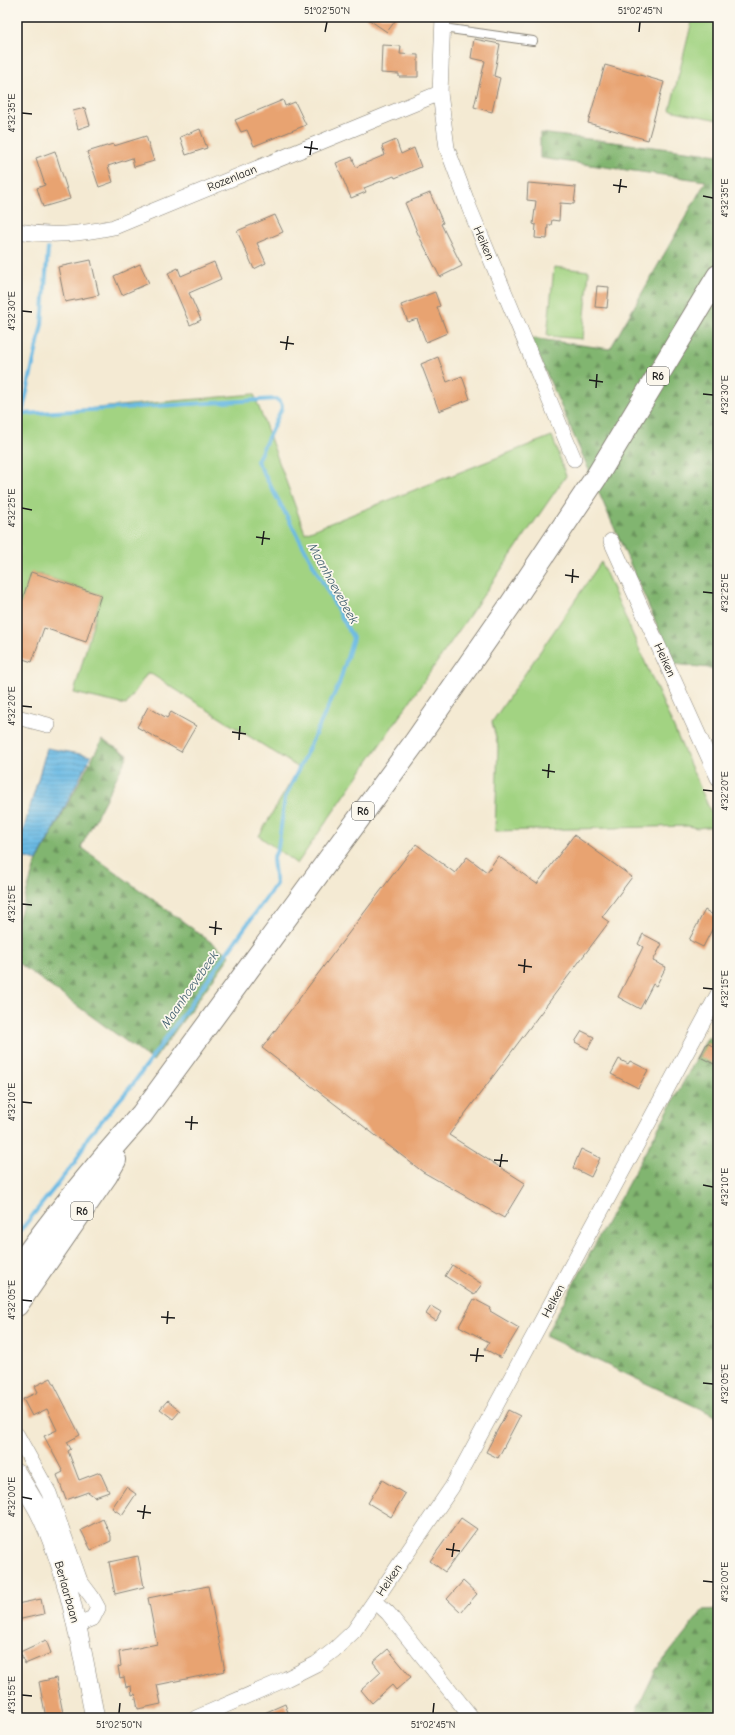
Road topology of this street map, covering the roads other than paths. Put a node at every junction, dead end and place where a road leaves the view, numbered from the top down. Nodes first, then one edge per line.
1 (443, 22) edge
2 (533, 41) dead end
3 (440, 93) junction
4 (17, 232) edge
5 (718, 276) edge
6 (574, 459) dead end
7 (611, 541) dead end
8 (17, 716) edge
9 (48, 724) dead end
10 (718, 778) edge
11 (718, 994) edge
12 (142, 1114) junction
13 (17, 1268) edge
14 (17, 1305) edge
15 (17, 1435) edge
16 (17, 1474) edge
17 (375, 1601) junction
18 (76, 1625) junction
19 (95, 1718) edge
20 (196, 1718) edge
21 (472, 1718) edge

1 - 2 lane
1 - 3 street, Heiken
3 - 4 street, Rozenlaan
3 - 6 street, Heiken
5 - 12 main road, R6
7 - 10 street, Heiken
8 - 9 street
11 - 17 street, Heiken
12 - 13 main road, R6
12 - 14 main road, R6
15 - 18 street
16 - 18 street, Berlaarbaan
17 - 20 street, Heiken
17 - 21 street, Heiken
18 - 19 street, Berlaarbaan

